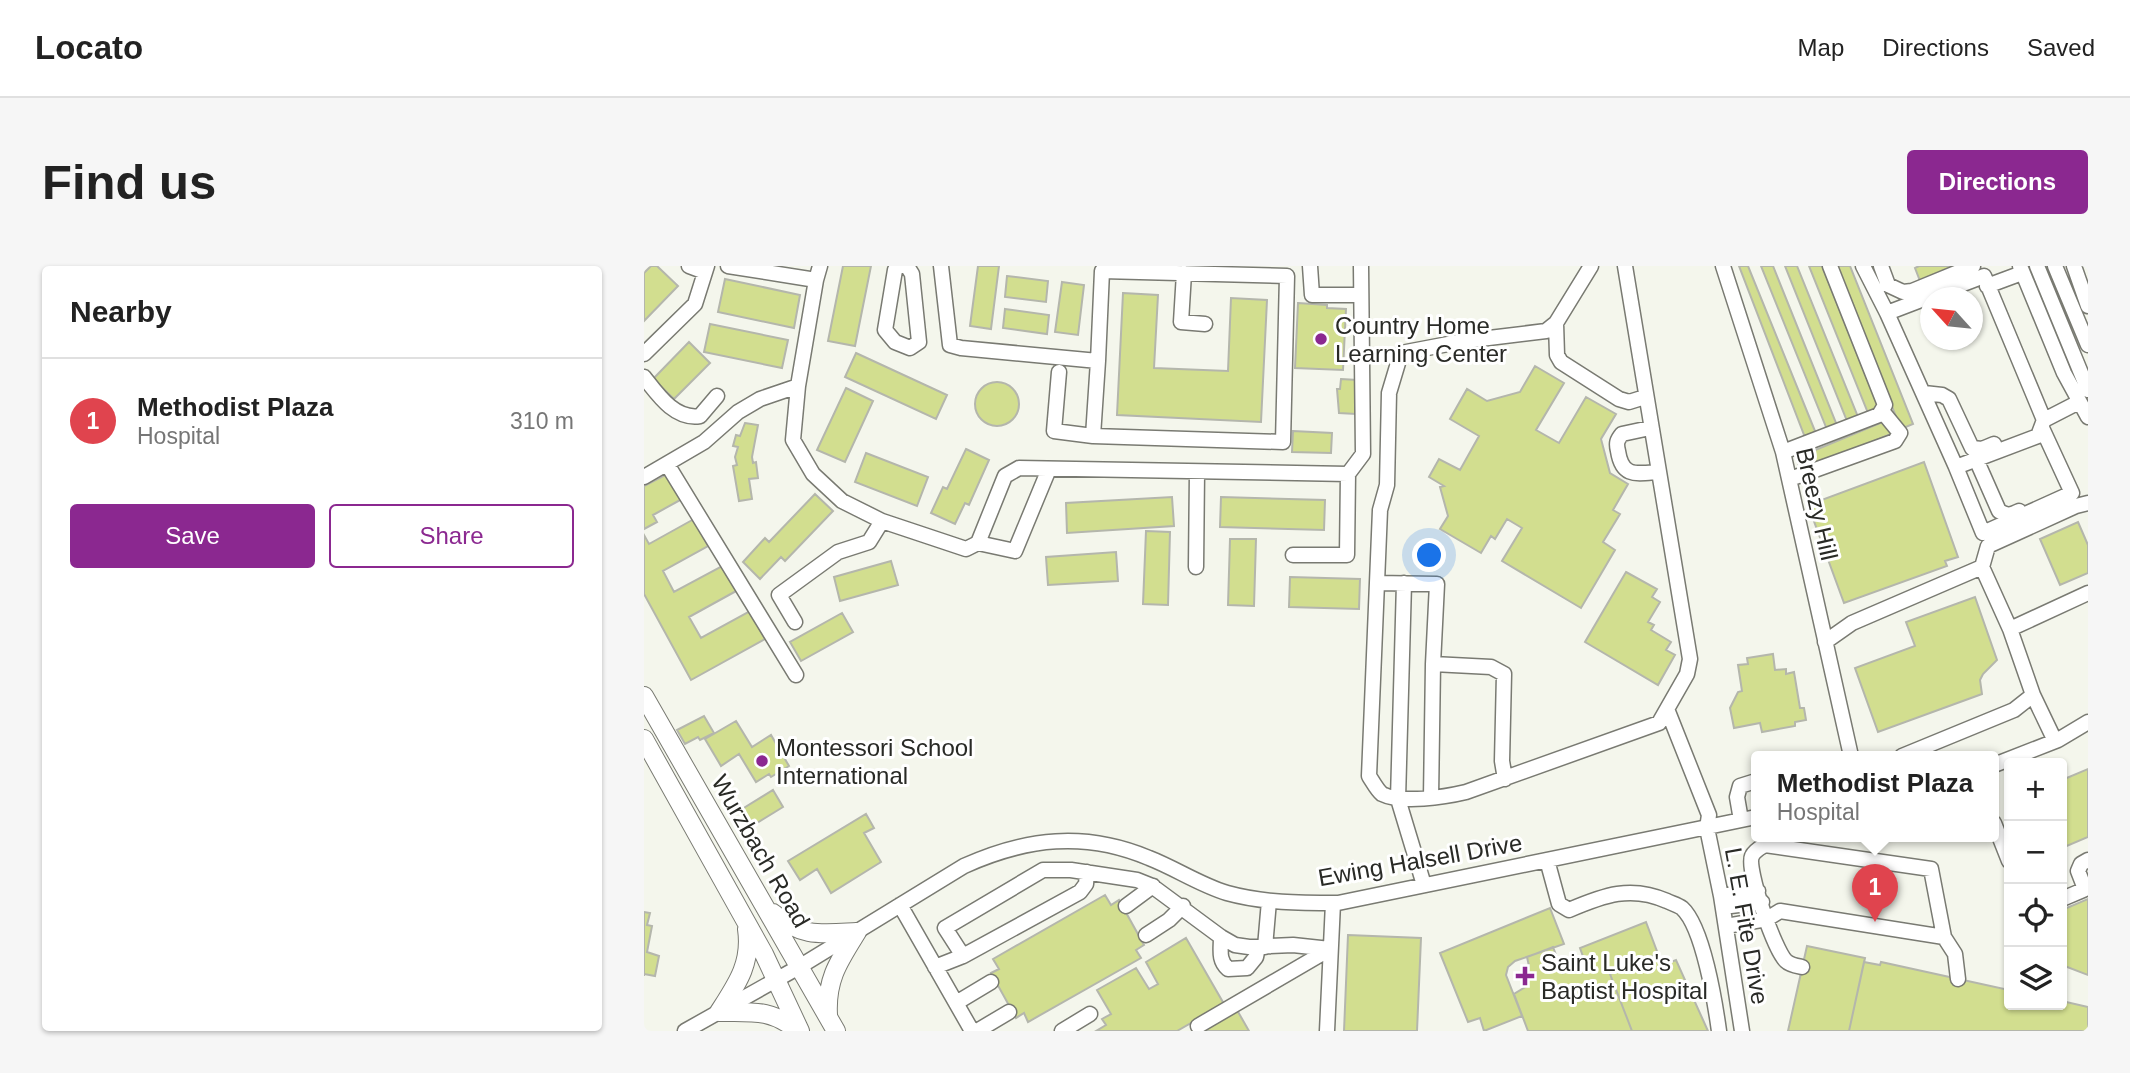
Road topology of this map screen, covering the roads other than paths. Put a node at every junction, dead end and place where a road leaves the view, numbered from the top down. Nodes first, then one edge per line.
1 (689, 266) edge
2 (728, 266) edge
3 (899, 266) edge
4 (907, 266) edge
5 (941, 266) edge
6 (1088, 266) edge
7 (1310, 266) edge
8 (1361, 266) edge
9 (1591, 266) edge
10 (1625, 266) edge
11 (1723, 266) edge
12 (1830, 266) edge
13 (1863, 266) edge
14 (1881, 266) edge
15 (2037, 266) edge
16 (2055, 266) edge
17 (2074, 266) edge
18 (706, 269) edge
19 (2021, 269) edge
20 (1203, 270) edge
21 (1102, 271) junction
22 (818, 273) edge
23 (1184, 273) junction
24 (1981, 273) edge
25 (1361, 295) junction
26 (2088, 306) edge
27 (1887, 313) junction
28 (1556, 323) junction
29 (1205, 324) dead end
30 (2088, 345) edge
31 (644, 354) edge
32 (1098, 361) junction
33 (1059, 372) dead end
34 (644, 377) edge
35 (798, 387) junction
36 (2088, 390) edge
37 (1924, 393) junction
38 (717, 396) dead end
39 (1645, 397) junction
40 (2079, 402) junction
41 (1882, 411) junction
42 (2088, 417) edge
43 (2043, 424) junction
44 (1650, 428) junction
45 (1093, 436) junction
46 (1783, 452) junction
47 (1976, 459) junction
48 (667, 464) junction
49 (1956, 467) junction
50 (1049, 469) junction
51 (1197, 472) junction
52 (1657, 472) junction
53 (1348, 474) junction
54 (644, 477) edge
55 (1790, 480) junction
56 (2066, 495) junction
57 (2088, 503) edge
58 (883, 521) junction
59 (978, 543) junction
60 (1293, 555) dead end
61 (1196, 567) dead end
62 (1982, 567) junction
63 (1377, 583) junction
64 (1404, 583) junction
65 (2088, 593) edge
66 (795, 622) dead end
67 (2010, 629) junction
68 (1825, 642) junction
69 (1433, 664) junction
70 (796, 675) dead end
71 (2033, 695) junction
72 (644, 696) edge
73 (1667, 709) junction
74 (2088, 722) edge
75 (644, 739) edge
76 (2055, 741) junction
77 (1850, 751) edge
78 (1914, 751) edge
79 (1999, 763) edge
80 (1505, 779) junction
81 (1751, 782) edge
82 (1431, 797) junction
83 (1398, 799) junction
84 (1749, 819) edge
85 (1707, 828) junction
86 (1547, 860) junction
87 (2088, 860) edge
88 (1087, 872) junction
89 (1424, 885) junction
90 (1153, 886) junction
91 (2086, 888) edge
92 (2067, 897) edge
93 (1269, 901) junction
94 (1333, 903) junction
95 (764, 905) junction
96 (900, 905) junction
97 (1126, 906) dead end
98 (1182, 906) junction
99 (1763, 906) junction
100 (1723, 911) junction
101 (747, 924) junction
102 (857, 932) junction
103 (1146, 935) dead end
104 (1221, 937) junction
105 (1944, 937) junction
106 (1261, 947) junction
107 (1330, 949) junction
108 (963, 956) junction
109 (799, 967) junction
110 (935, 967) junction
111 (1802, 967) dead end
112 (1958, 979) dead end
113 (775, 980) junction
114 (991, 982) dead end
115 (956, 1003) junction
116 (719, 1012) junction
117 (1009, 1013) dead end
118 (1090, 1014) dead end
119 (832, 1024) edge
120 (1198, 1026) dead end
121 (685, 1031) edge
122 (799, 1031) edge
123 (974, 1031) edge
124 (1062, 1031) edge
125 (1327, 1031) edge
126 (1719, 1031) edge
127 (1742, 1031) edge

1 - 18 street
2 - 22 street
3 - 4 street
5 - 32 street
6 - 21 street
7 - 25 street
8 - 25 street
9 - 28 street
10 - 39 street
11 - 46 street, Breezy Hill
12 - 41 street
13 - 27 street
14 - 24 street
15 - 36 street
16 - 30 street
17 - 26 street
18 - 31 street
19 - 24 street
19 - 40 street
20 - 23 street
20 - 45 street
21 - 23 street
21 - 32 street
22 - 35 street
23 - 29 street
24 - 27 street
24 - 43 street
25 - 53 street
27 - 37 street
28 - 39 street
28 - 63 street
32 - 45 street
33 - 45 street
34 - 38 street
35 - 48 street
35 - 58 street
37 - 43 street
37 - 49 street
39 - 44 street
40 - 42 street
40 - 43 street
41 - 46 street
41 - 55 street
43 - 47 street
43 - 56 street
44 - 52 street
44 - 52 street
46 - 55 street, Breezy Hill
47 - 49 street
47 - 56 street
48 - 54 street
48 - 70 street
49 - 56 street
50 - 51 street
50 - 59 street
50 - 59 street
51 - 53 street
51 - 61 street
52 - 73 street
53 - 60 street
55 - 68 street, Breezy Hill
57 - 62 street
58 - 59 street
58 - 66 street
62 - 67 street
62 - 68 street
63 - 64 street
63 - 83 street
64 - 69 street
64 - 83 street
65 - 67 street
67 - 71 street
68 - 77 street, Breezy Hill
69 - 80 street
69 - 82 street
71 - 76 street
71 - 78 street
72 - 95 main road, Wurzbach Road
73 - 80 street
73 - 85 street, L. E. Fite Drive
74 - 76 street
75 - 101 main road, Wurzbach Road
76 - 79 street
80 - 82 street
81 - 84 street
82 - 83 street
83 - 89 street
84 - 85 street, Ewing Halsell Drive
85 - 86 street, Ewing Halsell Drive
85 - 100 street, L. E. Fite Drive
86 - 89 street, Ewing Halsell Drive
86 - 126 street
87 - 91 street
88 - 90 street
88 - 108 street
88 - 108 street
89 - 94 street, Ewing Halsell Drive
90 - 97 street
90 - 98 street
91 - 92 street
93 - 94 street, Ewing Halsell Drive
93 - 96 street, Ewing Halsell Drive
93 - 106 street
94 - 107 street
95 - 102 main road
95 - 109 main road, Wurzbach Road
96 - 102 street, Ewing Halsell Drive
96 - 110 street
98 - 103 street
98 - 104 street
99 - 100 street
99 - 100 street
99 - 105 street
99 - 105 street
99 - 111 street
100 - 127 street, L. E. Fite Drive
101 - 113 main road, Wurzbach Road
101 - 116 main road
102 - 109 street, Ewing Halsell Drive
102 - 119 main road
104 - 106 street
104 - 106 street
105 - 112 street
106 - 107 street
107 - 120 street
107 - 125 street
108 - 110 street
109 - 113 street, Ewing Halsell Drive
109 - 119 main road, Wurzbach Road
110 - 115 street
113 - 116 street, Ewing Halsell Drive
113 - 122 main road, Wurzbach Road
114 - 115 street
115 - 123 street
116 - 121 street, Ewing Halsell Drive
116 - 122 main road
117 - 123 street
118 - 124 street

